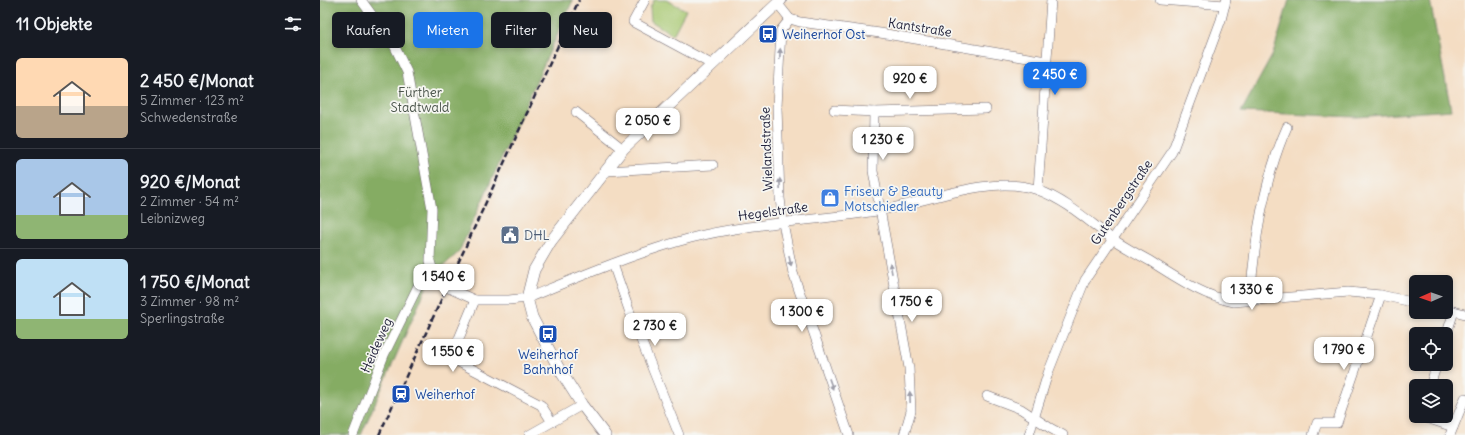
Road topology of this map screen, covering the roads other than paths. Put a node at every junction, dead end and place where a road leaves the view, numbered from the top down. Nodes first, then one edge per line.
1 (361, 0) edge
2 (645, 0) edge
3 (1051, 0) edge
4 (1160, 0) edge
5 (779, 2) edge
6 (1225, 3) edge
7 (790, 19) junction
8 (1046, 61) junction
9 (713, 65) junction
10 (986, 109) dead end
11 (834, 110) dead end
12 (576, 112) dead end
13 (874, 112) junction
14 (1287, 127) dead end
15 (624, 149) junction
16 (713, 165) dead end
17 (606, 171) junction
18 (1038, 190) junction
19 (880, 210) junction
20 (784, 223) junction
21 (1112, 238) junction
22 (613, 264) junction
23 (432, 273) junction
24 (1381, 295) junction
25 (527, 298) junction
26 (475, 300) junction
27 (1250, 301) junction
28 (1409, 301) edge
29 (1453, 311) edge
30 (1465, 314) edge
31 (987, 396) dead end
32 (1465, 398) edge
33 (582, 405) junction
34 (1034, 418) junction
35 (552, 422) junction
36 (1435, 423) edge
37 (1451, 431) edge
38 (353, 435) edge
39 (529, 435) edge
40 (605, 435) edge
41 (680, 435) edge
42 (850, 435) edge
43 (904, 435) edge
44 (1030, 435) edge
45 (1064, 435) edge
46 (1313, 435) edge

1 - 23 street
2 - 9 street
3 - 8 street
4 - 6 street
5 - 7 street
5 - 9 street
6 - 21 street, Gutenbergstraße
7 - 8 street, Kantstraße
20 -> 7 street, Wielandstraße
8 - 18 street
9 - 15 street
10 - 13 street
11 - 13 street
12 - 15 street
13 - 19 street
14 - 27 street
15 - 17 street
16 - 17 street
17 - 25 street
18 - 19 street, Hegelstraße
18 - 21 street, Hegelstraße
19 - 20 street, Hegelstraße
43 -> 19 street
20 - 22 street, Hegelstraße
20 -> 42 street, Wielandstraße
21 - 27 street, Hegelstraße
21 - 34 street, Gutenbergstraße
22 - 25 street, Hegelstraße
22 - 41 street
23 - 26 street
23 - 38 street, Heideweg
24 - 27 street, Hegelstraße
24 - 28 street, Hegelstraße
24 - 46 street
25 - 26 street, Hegelstraße
25 - 33 street
26 - 35 street
29 - 30 street
31 - 34 street
32 - 37 street
33 - 35 street
33 - 40 street
34 - 44 street, Gutenbergstraße
34 - 45 street
35 - 39 street
36 - 37 street

